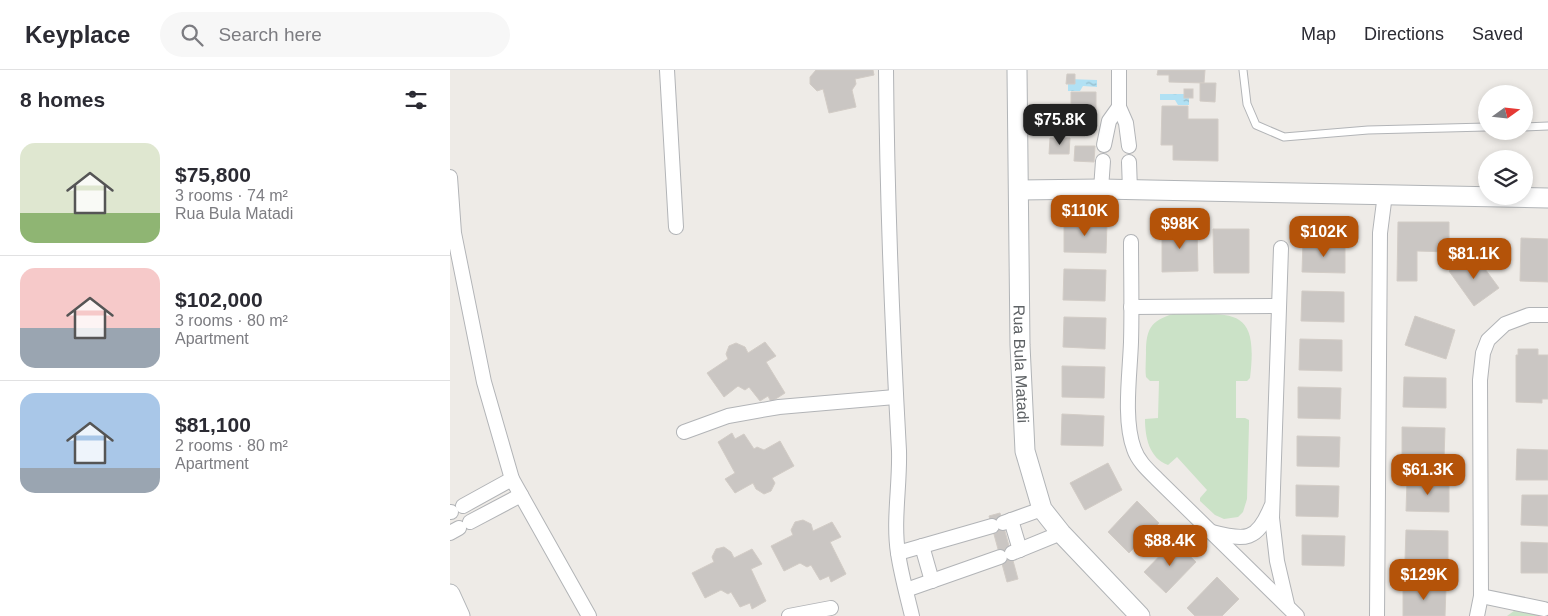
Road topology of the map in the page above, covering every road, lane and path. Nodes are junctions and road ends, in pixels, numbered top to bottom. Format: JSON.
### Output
{"nodes":[{"id":1,"x":667,"y":70,"type":"edge"},
{"id":2,"x":886,"y":70,"type":"edge"},
{"id":3,"x":1017,"y":70,"type":"edge"},
{"id":4,"x":1119,"y":70,"type":"edge"},
{"id":5,"x":1244,"y":70,"type":"edge"},
{"id":6,"x":1119,"y":107,"type":"junction"},
{"id":7,"x":1548,"y":126,"type":"edge"},
{"id":8,"x":1478,"y":127,"type":"edge"},
{"id":9,"x":1533,"y":127,"type":"edge"},
{"id":10,"x":1104,"y":145,"type":"dead end"},
{"id":11,"x":1129,"y":146,"type":"dead end"},
{"id":12,"x":1103,"y":161,"type":"dead end"},
{"id":13,"x":1129,"y":162,"type":"dead end"},
{"id":14,"x":450,"y":177,"type":"edge"},
{"id":15,"x":1101,"y":189,"type":"junction"},
{"id":16,"x":1019,"y":190,"type":"junction"},
{"id":17,"x":1130,"y":190,"type":"junction"},
{"id":18,"x":1385,"y":194,"type":"junction"},
{"id":19,"x":1548,"y":198,"type":"edge"},
{"id":20,"x":676,"y":227,"type":"dead end"},
{"id":21,"x":1131,"y":242,"type":"dead end"},
{"id":22,"x":1281,"y":248,"type":"dead end"},
{"id":23,"x":1278,"y":306,"type":"junction"},
{"id":24,"x":1131,"y":307,"type":"junction"},
{"id":25,"x":1548,"y":315,"type":"edge"},
{"id":26,"x":895,"y":397,"type":"junction"},
{"id":27,"x":684,"y":432,"type":"dead end"},
{"id":28,"x":512,"y":479,"type":"junction"},
{"id":29,"x":521,"y":495,"type":"junction"},
{"id":30,"x":1273,"y":504,"type":"junction"},
{"id":31,"x":1042,"y":508,"type":"junction"},
{"id":32,"x":455,"y":510,"type":"edge"},
{"id":33,"x":1002,"y":523,"type":"junction"},
{"id":34,"x":460,"y":528,"type":"edge"},
{"id":35,"x":1211,"y":532,"type":"junction"},
{"id":36,"x":1061,"y":534,"type":"junction"},
{"id":37,"x":922,"y":546,"type":"junction"},
{"id":38,"x":898,"y":553,"type":"junction"},
{"id":39,"x":1011,"y":553,"type":"junction"},
{"id":40,"x":932,"y":581,"type":"junction"},
{"id":41,"x":906,"y":590,"type":"junction"},
{"id":42,"x":450,"y":594,"type":"edge"},
{"id":43,"x":1482,"y":596,"type":"junction"},
{"id":44,"x":1287,"y":605,"type":"junction"},
{"id":45,"x":831,"y":608,"type":"dead end"},
{"id":46,"x":1546,"y":611,"type":"edge"},
{"id":47,"x":460,"y":616,"type":"edge"},
{"id":48,"x":589,"y":616,"type":"edge"},
{"id":49,"x":788,"y":616,"type":"edge"},
{"id":50,"x":912,"y":616,"type":"edge"},
{"id":51,"x":1140,"y":616,"type":"edge"},
{"id":52,"x":1297,"y":616,"type":"edge"},
{"id":53,"x":1377,"y":616,"type":"edge"},
{"id":54,"x":1477,"y":616,"type":"edge"},
{"id":55,"x":1521,"y":616,"type":"edge"}],
"edges":[{"from":1,"to":20,"type":"street"},
{"from":2,"to":26,"type":"street"},
{"from":3,"to":16,"type":"street","name":"Rua Bula Matadi"},
{"from":4,"to":6,"type":"street"},
{"from":5,"to":8,"type":"lane"},
{"from":6,"to":10,"type":"street"},
{"from":6,"to":11,"type":"street"},
{"from":7,"to":9,"type":"lane"},
{"from":12,"to":15,"type":"street"},
{"from":13,"to":17,"type":"street"},
{"from":14,"to":28,"type":"street"},
{"from":15,"to":16,"type":"street"},
{"from":15,"to":17,"type":"street"},
{"from":16,"to":31,"type":"street","name":"Rua Bula Matadi"},
{"from":17,"to":18,"type":"street"},
{"from":18,"to":19,"type":"street"},
{"from":18,"to":53,"type":"street"},
{"from":21,"to":24,"type":"street"},
{"from":22,"to":23,"type":"street"},
{"from":23,"to":24,"type":"street"},
{"from":23,"to":30,"type":"street"},
{"from":24,"to":35,"type":"street"},
{"from":25,"to":43,"type":"street"},
{"from":26,"to":27,"type":"street"},
{"from":26,"to":38,"type":"street"},
{"from":28,"to":29,"type":"street"},
{"from":28,"to":32,"type":"street"},
{"from":29,"to":34,"type":"street"},
{"from":29,"to":48,"type":"street"},
{"from":30,"to":35,"type":"street"},
{"from":30,"to":44,"type":"street"},
{"from":31,"to":33,"type":"street"},
{"from":31,"to":36,"type":"street","name":"Rua Bula Matadi"},
{"from":33,"to":37,"type":"street"},
{"from":33,"to":39,"type":"street"},
{"from":35,"to":44,"type":"street"},
{"from":36,"to":39,"type":"street"},
{"from":36,"to":51,"type":"street","name":"Rua Bula Matadi"},
{"from":37,"to":38,"type":"street"},
{"from":37,"to":40,"type":"street"},
{"from":38,"to":41,"type":"street"},
{"from":39,"to":40,"type":"street"},
{"from":40,"to":41,"type":"street"},
{"from":41,"to":50,"type":"street"},
{"from":42,"to":47,"type":"street"},
{"from":43,"to":46,"type":"street"},
{"from":43,"to":54,"type":"street"},
{"from":44,"to":52,"type":"street"},
{"from":45,"to":49,"type":"street"},
{"from":46,"to":55,"type":"street"}]}
